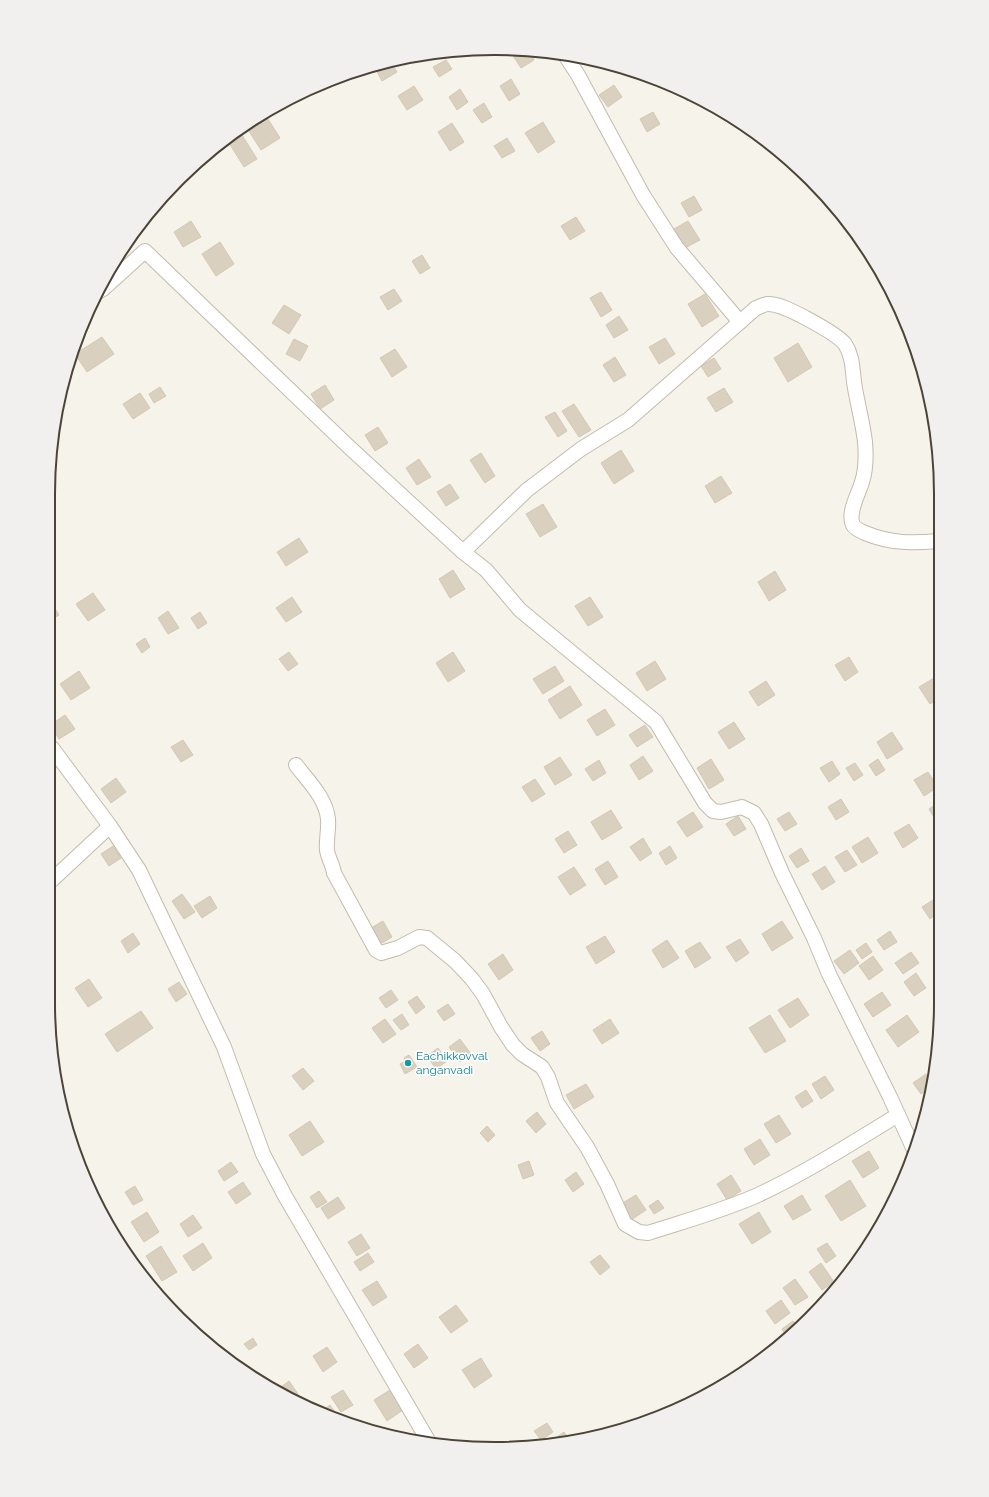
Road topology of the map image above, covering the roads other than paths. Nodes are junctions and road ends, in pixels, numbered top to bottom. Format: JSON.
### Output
{"nodes":[{"id":1,"x":569,"y":61,"type":"edge"},
{"id":2,"x":110,"y":283,"type":"edge"},
{"id":3,"x":740,"y":322,"type":"junction"},
{"id":4,"x":934,"y":542,"type":"edge"},
{"id":5,"x":464,"y":552,"type":"junction"},
{"id":6,"x":55,"y":752,"type":"edge"},
{"id":7,"x":296,"y":765,"type":"dead end"},
{"id":8,"x":110,"y":826,"type":"junction"},
{"id":9,"x":55,"y":877,"type":"edge"},
{"id":10,"x":898,"y":1115,"type":"junction"},
{"id":11,"x":912,"y":1142,"type":"edge"},
{"id":12,"x":426,"y":1436,"type":"edge"}],
"edges":[{"from":1,"to":3,"type":"street"},
{"from":2,"to":5,"type":"street"},
{"from":3,"to":4,"type":"street"},
{"from":3,"to":5,"type":"street"},
{"from":5,"to":10,"type":"street"},
{"from":6,"to":8,"type":"street"},
{"from":7,"to":10,"type":"street"},
{"from":8,"to":9,"type":"street"},
{"from":8,"to":12,"type":"street"},
{"from":10,"to":11,"type":"street"}]}
